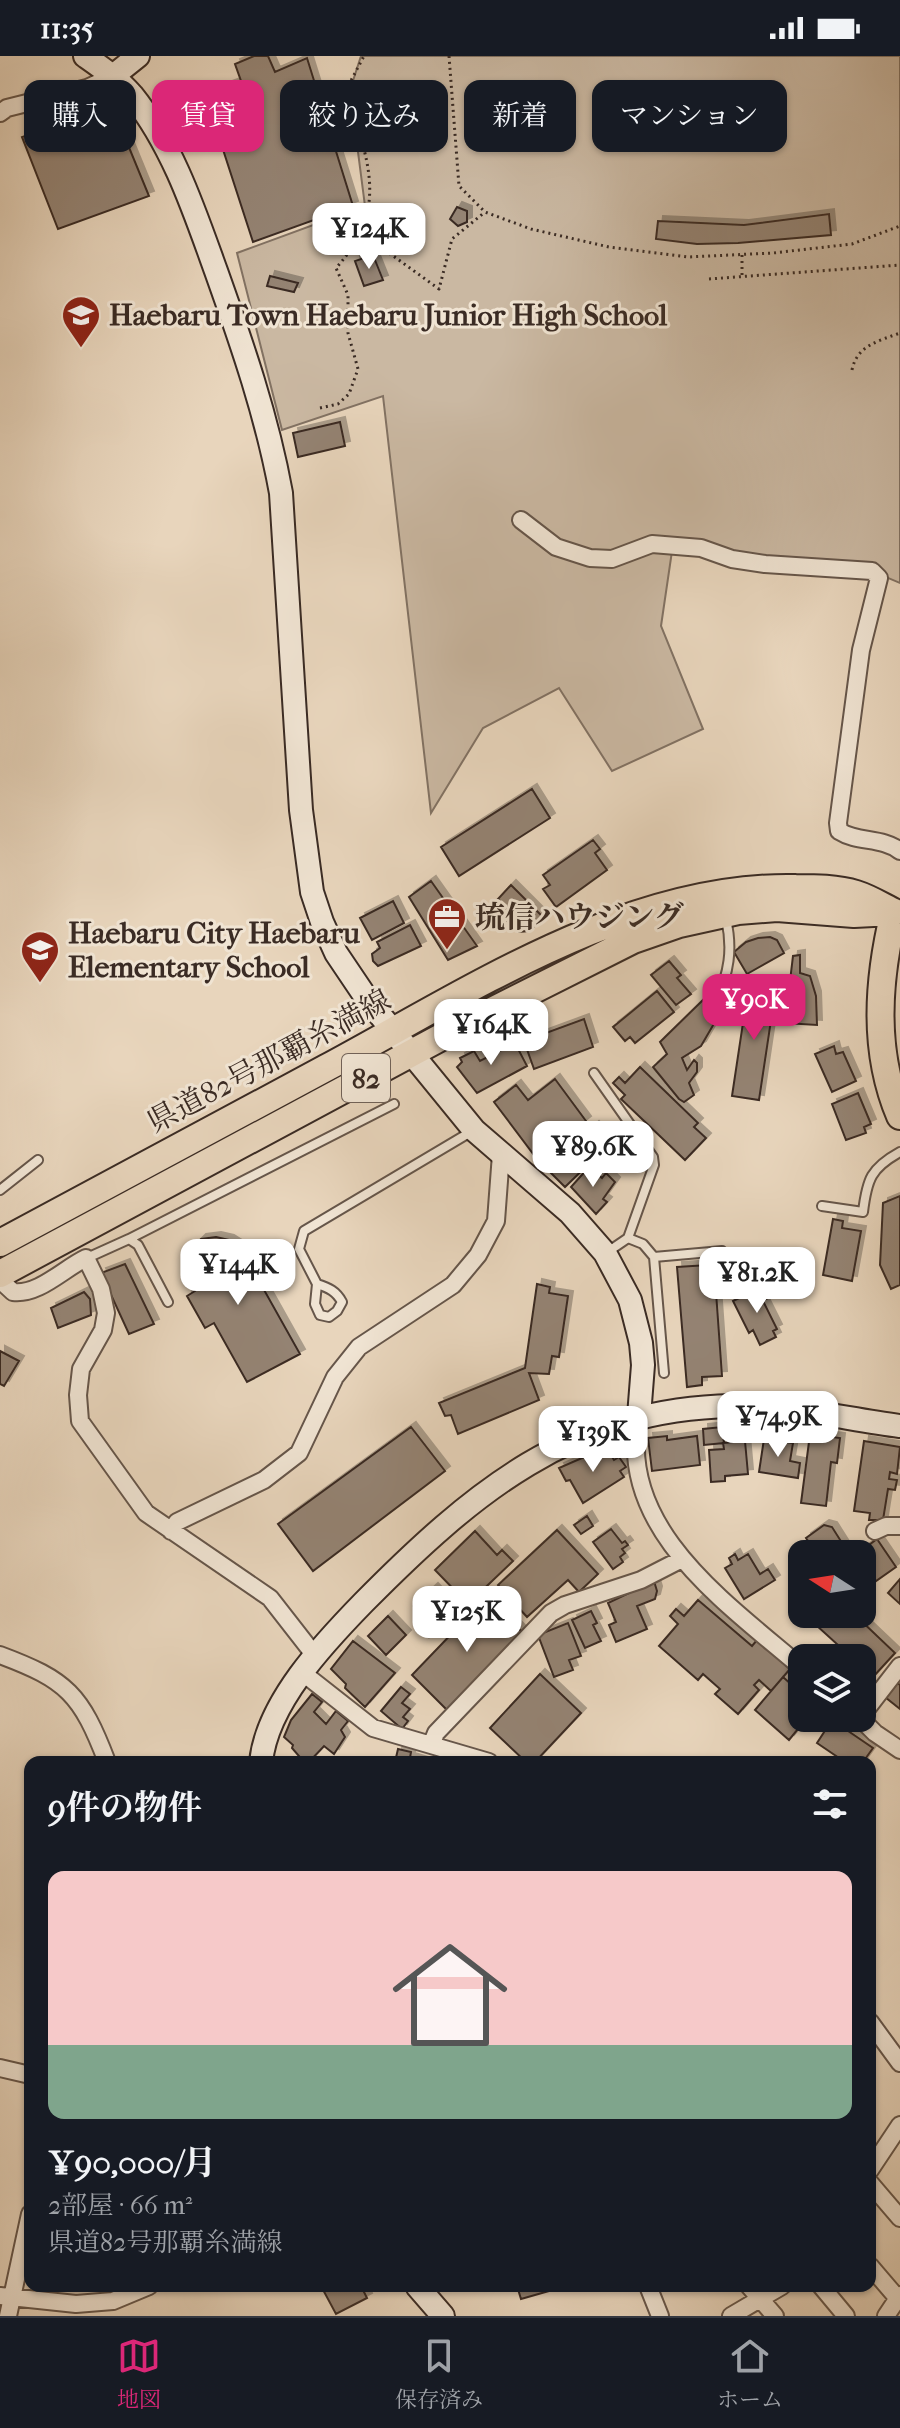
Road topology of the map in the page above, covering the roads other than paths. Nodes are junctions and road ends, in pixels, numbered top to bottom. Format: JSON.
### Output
{"nodes":[{"id":1,"x":85,"y":56,"type":"edge"},
{"id":2,"x":138,"y":56,"type":"edge"},
{"id":3,"x":113,"y":76,"type":"junction"},
{"id":4,"x":0,"y":113,"type":"edge"},
{"id":5,"x":521,"y":520,"type":"dead end"},
{"id":6,"x":900,"y":851,"type":"edge"},
{"id":7,"x":898,"y":908,"type":"edge"},
{"id":8,"x":725,"y":914,"type":"junction"},
{"id":9,"x":716,"y":1002,"type":"dead end"},
{"id":10,"x":395,"y":1030,"type":"junction"},
{"id":11,"x":412,"y":1053,"type":"junction"},
{"id":12,"x":594,"y":1073,"type":"dead end"},
{"id":13,"x":394,"y":1104,"type":"dead end"},
{"id":14,"x":900,"y":1116,"type":"edge"},
{"id":15,"x":474,"y":1130,"type":"junction"},
{"id":16,"x":900,"y":1152,"type":"edge"},
{"id":17,"x":501,"y":1154,"type":"junction"},
{"id":18,"x":38,"y":1160,"type":"dead end"},
{"id":19,"x":0,"y":1190,"type":"edge"},
{"id":20,"x":822,"y":1206,"type":"dead end"},
{"id":21,"x":628,"y":1238,"type":"junction"},
{"id":22,"x":129,"y":1239,"type":"junction"},
{"id":23,"x":0,"y":1243,"type":"edge"},
{"id":24,"x":722,"y":1251,"type":"dead end"},
{"id":25,"x":605,"y":1253,"type":"junction"},
{"id":26,"x":654,"y":1257,"type":"junction"},
{"id":27,"x":86,"y":1258,"type":"junction"},
{"id":28,"x":0,"y":1277,"type":"edge"},
{"id":29,"x":317,"y":1284,"type":"dead end"},
{"id":30,"x":168,"y":1302,"type":"dead end"},
{"id":31,"x":664,"y":1373,"type":"dead end"},
{"id":32,"x":639,"y":1416,"type":"junction"},
{"id":33,"x":900,"y":1426,"type":"edge"},
{"id":34,"x":900,"y":1526,"type":"edge"},
{"id":35,"x":171,"y":1531,"type":"junction"},
{"id":36,"x":875,"y":1531,"type":"dead end"},
{"id":37,"x":682,"y":1559,"type":"junction"},
{"id":38,"x":0,"y":1655,"type":"edge"},
{"id":39,"x":788,"y":1656,"type":"edge"},
{"id":40,"x":310,"y":1665,"type":"junction"},
{"id":41,"x":900,"y":1666,"type":"edge"},
{"id":42,"x":876,"y":1697,"type":"edge"},
{"id":43,"x":874,"y":1732,"type":"edge"},
{"id":44,"x":900,"y":1750,"type":"edge"},
{"id":45,"x":438,"y":1751,"type":"edge"},
{"id":46,"x":105,"y":1756,"type":"edge"},
{"id":47,"x":262,"y":1756,"type":"edge"},
{"id":48,"x":461,"y":1756,"type":"edge"},
{"id":49,"x":876,"y":2030,"type":"edge"},
{"id":50,"x":900,"y":2063,"type":"edge"},
{"id":51,"x":0,"y":2068,"type":"edge"},
{"id":52,"x":24,"y":2074,"type":"edge"},
{"id":53,"x":900,"y":2125,"type":"edge"},
{"id":54,"x":876,"y":2161,"type":"edge"},
{"id":55,"x":876,"y":2190,"type":"edge"},
{"id":56,"x":900,"y":2218,"type":"edge"},
{"id":57,"x":24,"y":2234,"type":"edge"},
{"id":58,"x":876,"y":2273,"type":"edge"},
{"id":59,"x":135,"y":2292,"type":"edge"},
{"id":60,"x":422,"y":2292,"type":"edge"},
{"id":61,"x":650,"y":2292,"type":"edge"},
{"id":62,"x":754,"y":2292,"type":"edge"},
{"id":63,"x":773,"y":2292,"type":"edge"},
{"id":64,"x":826,"y":2292,"type":"edge"},
{"id":65,"x":6,"y":2296,"type":"edge"},
{"id":66,"x":899,"y":2298,"type":"edge"},
{"id":67,"x":761,"y":2300,"type":"junction"},
{"id":68,"x":100,"y":2309,"type":"edge"},
{"id":69,"x":8,"y":2316,"type":"edge"},
{"id":70,"x":443,"y":2316,"type":"edge"},
{"id":71,"x":660,"y":2316,"type":"edge"},
{"id":72,"x":731,"y":2316,"type":"edge"},
{"id":73,"x":775,"y":2316,"type":"edge"},
{"id":74,"x":846,"y":2316,"type":"edge"},
{"id":75,"x":886,"y":2316,"type":"edge"}],
"edges":[{"from":1,"to":3,"type":"street"},
{"from":2,"to":3,"type":"street"},
{"from":3,"to":4,"type":"street"},
{"from":3,"to":10,"type":"street"},
{"from":5,"to":6,"type":"street"},
{"from":7,"to":8,"type":"main road","name":"県道82号那覇糸満線","number":"82"},
{"from":7,"to":10,"type":"main road","name":"県道82号那覇糸満線","number":"82"},
{"from":7,"to":14,"type":"main road"},
{"from":8,"to":9,"type":"lane"},
{"from":8,"to":11,"type":"main road","name":"県道82号那覇糸満線","number":"82"},
{"from":10,"to":11,"type":"street"},
{"from":10,"to":23,"type":"main road","name":"県道82号那覇糸満線","number":"82"},
{"from":11,"to":15,"type":"street"},
{"from":11,"to":28,"type":"main road","name":"県道82号那覇糸満線","number":"82"},
{"from":12,"to":21,"type":"lane"},
{"from":13,"to":22,"type":"lane"},
{"from":15,"to":17,"type":"street"},
{"from":15,"to":29,"type":"lane"},
{"from":16,"to":20,"type":"lane"},
{"from":17,"to":25,"type":"street"},
{"from":17,"to":35,"type":"street"},
{"from":18,"to":19,"type":"lane"},
{"from":21,"to":25,"type":"lane"},
{"from":21,"to":26,"type":"lane"},
{"from":22,"to":27,"type":"lane"},
{"from":22,"to":30,"type":"lane"},
{"from":24,"to":26,"type":"lane"},
{"from":25,"to":32,"type":"street"},
{"from":26,"to":31,"type":"lane"},
{"from":27,"to":28,"type":"street"},
{"from":27,"to":35,"type":"street"},
{"from":32,"to":33,"type":"street"},
{"from":32,"to":37,"type":"street"},
{"from":32,"to":40,"type":"street"},
{"from":34,"to":36,"type":"street"},
{"from":35,"to":40,"type":"street"},
{"from":37,"to":39,"type":"street"},
{"from":37,"to":45,"type":"street"},
{"from":38,"to":46,"type":"street"},
{"from":40,"to":45,"type":"street"},
{"from":40,"to":47,"type":"street"},
{"from":41,"to":42,"type":"street"},
{"from":43,"to":44,"type":"street"},
{"from":45,"to":48,"type":"street"},
{"from":49,"to":50,"type":"street"},
{"from":51,"to":52,"type":"street"},
{"from":53,"to":54,"type":"street"},
{"from":55,"to":56,"type":"street"},
{"from":57,"to":65,"type":"street"},
{"from":58,"to":66,"type":"street"},
{"from":59,"to":68,"type":"street"},
{"from":60,"to":70,"type":"street"},
{"from":61,"to":71,"type":"street"},
{"from":62,"to":67,"type":"street"},
{"from":63,"to":67,"type":"street"},
{"from":64,"to":74,"type":"street"},
{"from":65,"to":68,"type":"street"},
{"from":65,"to":69,"type":"street"},
{"from":66,"to":75,"type":"street"},
{"from":67,"to":72,"type":"street"},
{"from":67,"to":73,"type":"street"}]}
